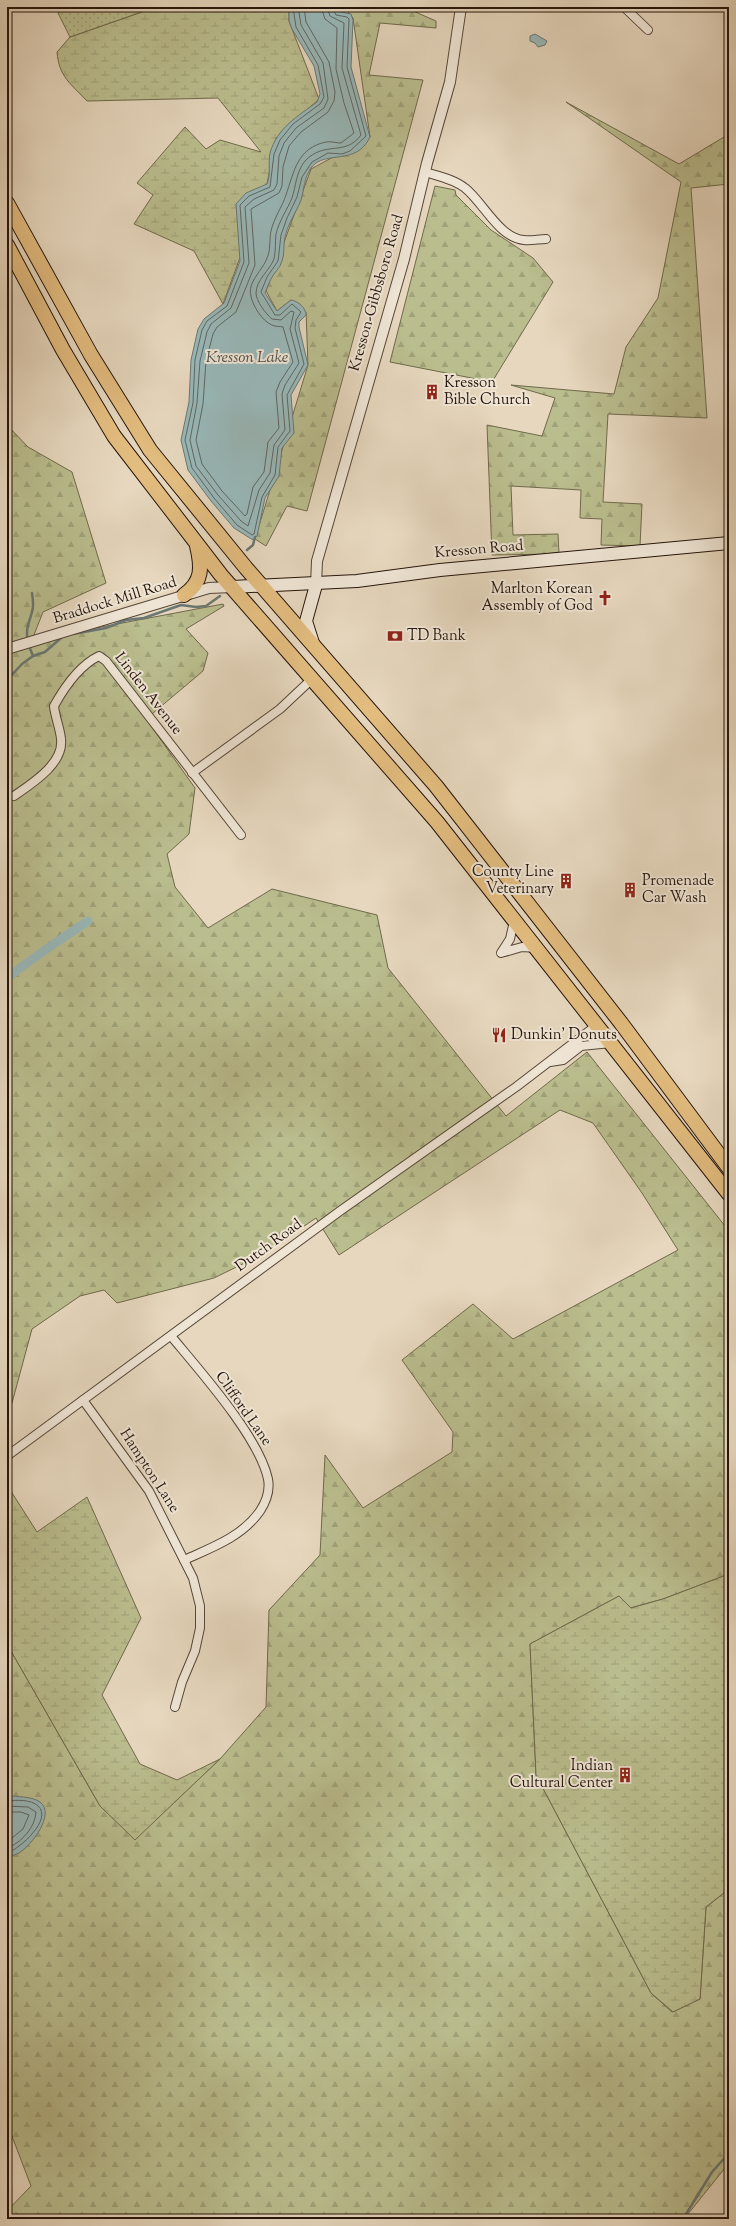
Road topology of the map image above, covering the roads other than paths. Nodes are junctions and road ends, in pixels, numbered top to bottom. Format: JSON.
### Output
{"nodes":[{"id":1,"x":461,"y":7,"type":"edge"},
{"id":2,"x":624,"y":7,"type":"edge"},
{"id":3,"x":648,"y":30,"type":"dead end"},
{"id":4,"x":425,"y":172,"type":"junction"},
{"id":5,"x":7,"y":203,"type":"edge"},
{"id":6,"x":546,"y":239,"type":"dead end"},
{"id":7,"x":7,"y":246,"type":"edge"},
{"id":8,"x":196,"y":540,"type":"junction"},
{"id":9,"x":729,"y":546,"type":"edge"},
{"id":10,"x":316,"y":585,"type":"junction"},
{"id":11,"x":264,"y":586,"type":"junction"},
{"id":12,"x":232,"y":587,"type":"junction"},
{"id":13,"x":184,"y":595,"type":"junction"},
{"id":14,"x":314,"y":645,"type":"junction"},
{"id":15,"x":7,"y":649,"type":"edge"},
{"id":16,"x":313,"y":678,"type":"junction"},
{"id":17,"x":192,"y":773,"type":"junction"},
{"id":18,"x":14,"y":796,"type":"dead end"},
{"id":19,"x":241,"y":835,"type":"dead end"},
{"id":20,"x":515,"y":920,"type":"junction"},
{"id":21,"x":537,"y":948,"type":"junction"},
{"id":22,"x":597,"y":1024,"type":"junction"},
{"id":23,"x":611,"y":1043,"type":"junction"},
{"id":24,"x":640,"y":1052,"type":"junction"},
{"id":25,"x":549,"y":1062,"type":"junction"},
{"id":26,"x":729,"y":1168,"type":"edge"},
{"id":27,"x":729,"y":1194,"type":"edge"},
{"id":28,"x":170,"y":1336,"type":"junction"},
{"id":29,"x":83,"y":1400,"type":"junction"},
{"id":30,"x":7,"y":1456,"type":"edge"},
{"id":31,"x":184,"y":1560,"type":"junction"},
{"id":32,"x":175,"y":1707,"type":"dead end"}],
"edges":[{"from":1,"to":4,"type":"street","name":"Kresson-Gibbsboro Road"},
{"from":2,"to":3,"type":"street"},
{"from":4,"to":6,"type":"street"},
{"from":4,"to":10,"type":"street","name":"Kresson-Gibbsboro Road"},
{"from":5,"to":11,"type":"highway"},
{"from":7,"to":8,"type":"highway"},
{"from":8,"to":12,"type":"highway"},
{"from":8,"to":13,"type":"highway"},
{"from":9,"to":10,"type":"main road","name":"Kresson Road"},
{"from":10,"to":11,"type":"main road","name":"Kresson Road"},
{"from":10,"to":14,"type":"main road"},
{"from":11,"to":12,"type":"main road","name":"Kresson Road"},
{"from":11,"to":14,"type":"highway"},
{"from":12,"to":13,"type":"street","name":"Braddock Mill Road"},
{"from":12,"to":16,"type":"highway"},
{"from":13,"to":15,"type":"street","name":"Braddock Mill Road"},
{"from":14,"to":24,"type":"highway"},
{"from":16,"to":17,"type":"street"},
{"from":16,"to":20,"type":"highway"},
{"from":17,"to":18,"type":"street","name":"Linden Avenue"},
{"from":17,"to":19,"type":"street","name":"Linden Avenue"},
{"from":20,"to":21,"type":"highway"},
{"from":20,"to":21,"type":"street"},
{"from":21,"to":22,"type":"highway"},
{"from":22,"to":23,"type":"highway"},
{"from":22,"to":24,"type":"highway"},
{"from":22,"to":25,"type":"street","name":"Dutch Road"},
{"from":23,"to":25,"type":"street","name":"Dutch Road"},
{"from":23,"to":27,"type":"highway"},
{"from":24,"to":26,"type":"highway"},
{"from":25,"to":28,"type":"street","name":"Dutch Road"},
{"from":28,"to":29,"type":"street","name":"Dutch Road"},
{"from":28,"to":31,"type":"street","name":"Clifford Lane"},
{"from":29,"to":30,"type":"street","name":"Dutch Road"},
{"from":29,"to":31,"type":"street","name":"Hampton Lane"},
{"from":31,"to":32,"type":"street","name":"Hampton Lane"}]}
